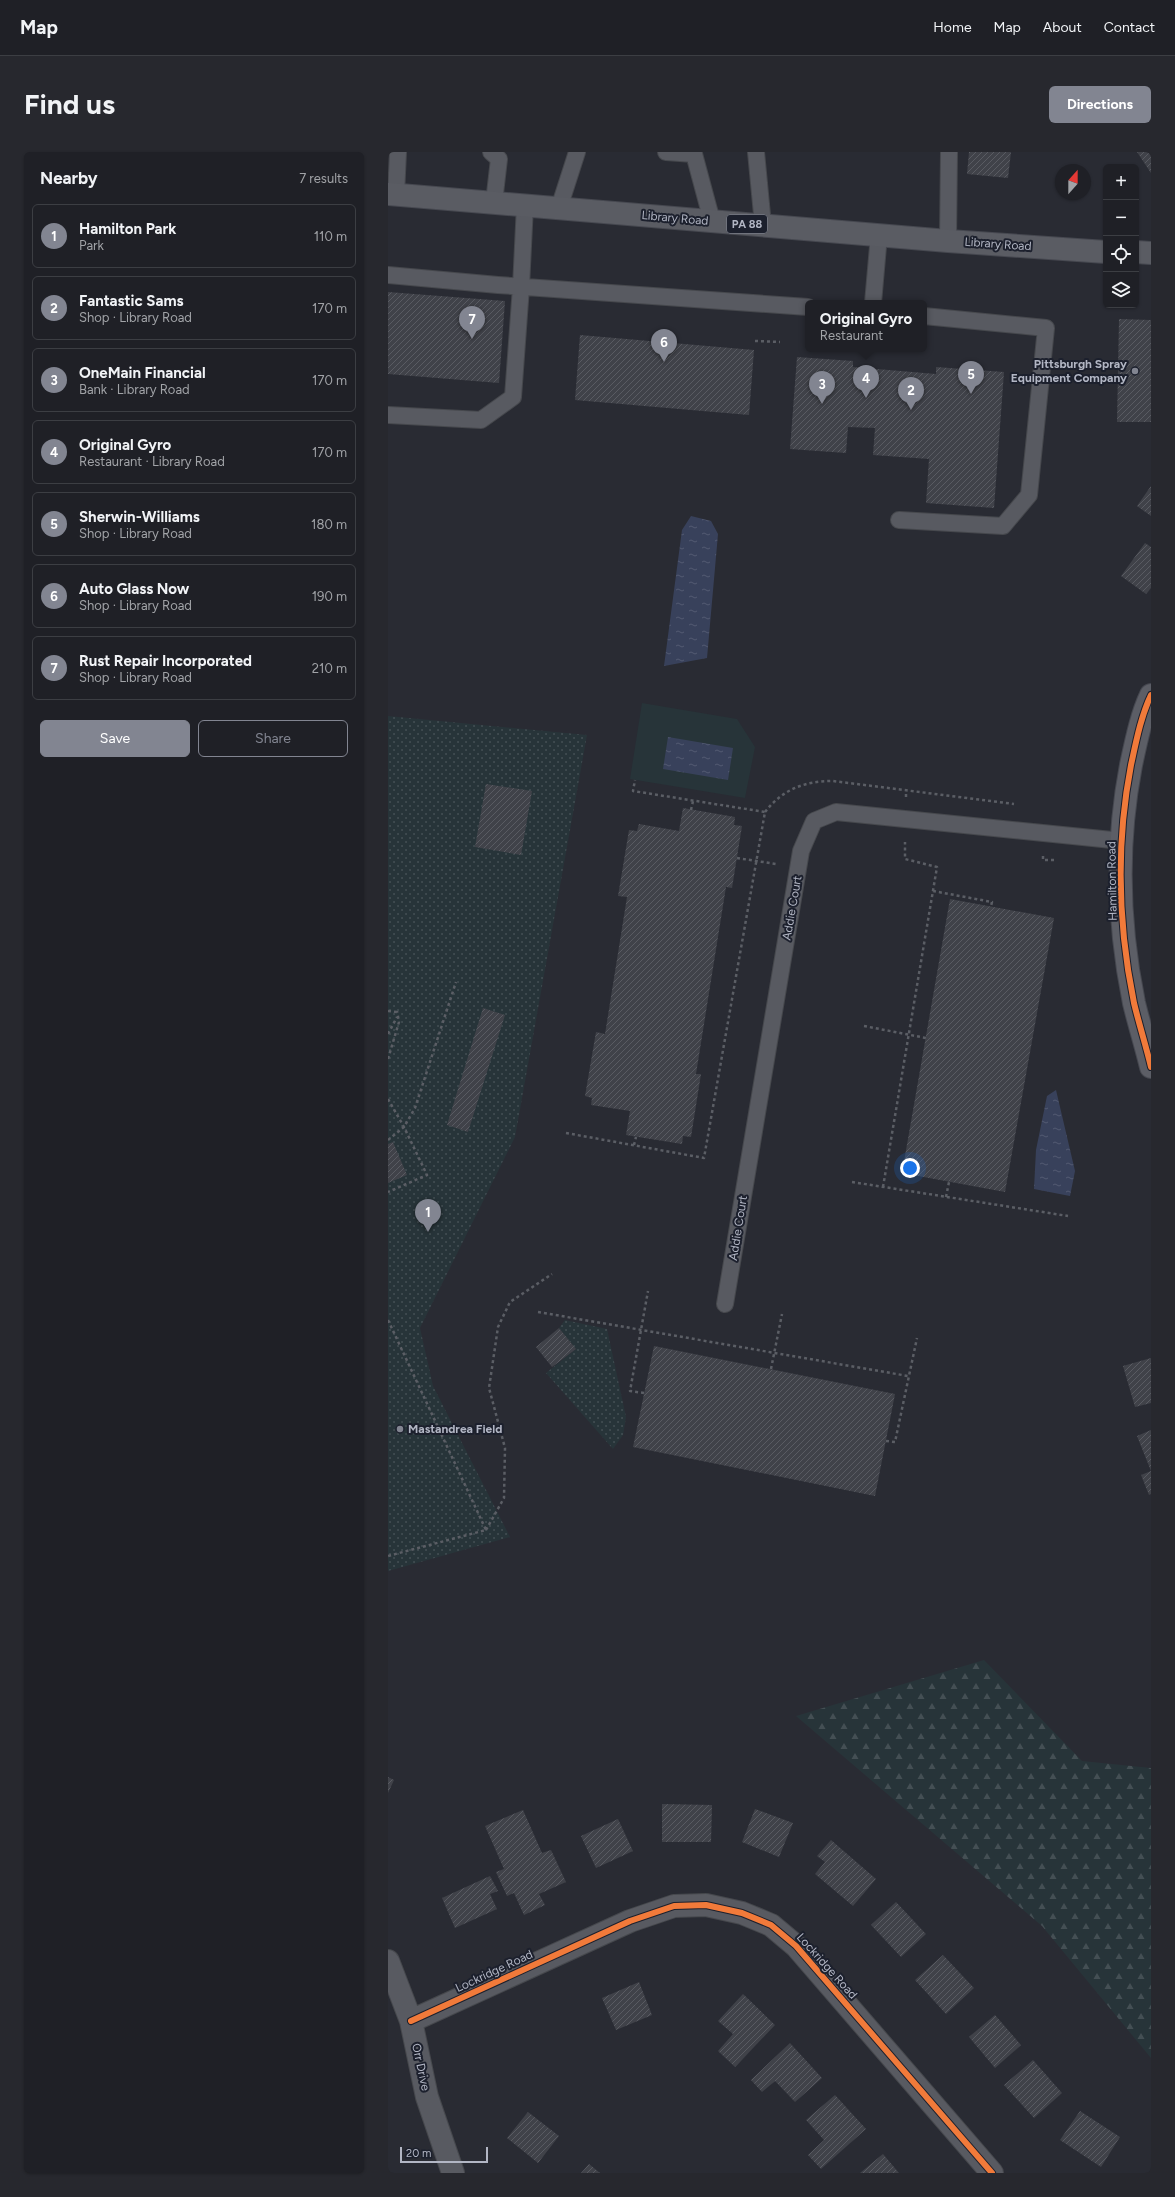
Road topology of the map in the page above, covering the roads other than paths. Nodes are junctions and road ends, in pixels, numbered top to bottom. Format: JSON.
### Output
{"nodes":[{"id":1,"x":398,"y":152,"type":"edge"},
{"id":2,"x":491,"y":152,"type":"edge"},
{"id":3,"x":577,"y":152,"type":"edge"},
{"id":4,"x":666,"y":152,"type":"edge"},
{"id":5,"x":756,"y":152,"type":"edge"},
{"id":6,"x":949,"y":152,"type":"edge"},
{"id":7,"x":392,"y":194,"type":"edge"},
{"id":8,"x":494,"y":202,"type":"junction"},
{"id":9,"x":525,"y":205,"type":"junction"},
{"id":10,"x":559,"y":208,"type":"junction"},
{"id":11,"x":712,"y":221,"type":"junction"},
{"id":12,"x":763,"y":225,"type":"junction"},
{"id":13,"x":879,"y":235,"type":"junction"},
{"id":14,"x":948,"y":241,"type":"junction"},
{"id":15,"x":1103,"y":252,"type":"edge"},
{"id":16,"x":1139,"y":252,"type":"edge"},
{"id":17,"x":1151,"y":253,"type":"edge"},
{"id":18,"x":388,"y":275,"type":"edge"},
{"id":19,"x":521,"y":287,"type":"junction"},
{"id":20,"x":873,"y":300,"type":"edge"},
{"id":21,"x":805,"y":307,"type":"edge"},
{"id":22,"x":927,"y":316,"type":"edge"},
{"id":23,"x":388,"y":415,"type":"edge"},
{"id":24,"x":899,"y":520,"type":"dead end"},
{"id":25,"x":1151,"y":695,"type":"edge"},
{"id":26,"x":1122,"y":841,"type":"junction"},
{"id":27,"x":1151,"y":1067,"type":"edge"},
{"id":28,"x":725,"y":1304,"type":"dead end"},
{"id":29,"x":388,"y":1961,"type":"edge"},
{"id":30,"x":411,"y":2021,"type":"junction"},
{"id":31,"x":453,"y":2173,"type":"edge"},
{"id":32,"x":992,"y":2173,"type":"edge"}],
"edges":[{"from":1,"to":7,"type":"lane"},
{"from":2,"to":8,"type":"lane"},
{"from":3,"to":10,"type":"lane"},
{"from":4,"to":11,"type":"lane"},
{"from":5,"to":12,"type":"lane"},
{"from":6,"to":14,"type":"lane"},
{"from":7,"to":8,"type":"main road","name":"Library Road","number":"PA 88"},
{"from":8,"to":9,"type":"main road","name":"Library Road","number":"PA 88"},
{"from":9,"to":10,"type":"main road","name":"Library Road","number":"PA 88"},
{"from":9,"to":19,"type":"lane"},
{"from":10,"to":11,"type":"main road","name":"Library Road","number":"PA 88"},
{"from":11,"to":12,"type":"main road","name":"Library Road","number":"PA 88"},
{"from":12,"to":13,"type":"main road","name":"Library Road","number":"PA 88"},
{"from":13,"to":14,"type":"main road","name":"Library Road","number":"PA 88"},
{"from":13,"to":20,"type":"lane"},
{"from":14,"to":15,"type":"main road","name":"Library Road","number":"PA 88"},
{"from":16,"to":17,"type":"main road"},
{"from":18,"to":19,"type":"lane"},
{"from":19,"to":21,"type":"lane"},
{"from":19,"to":23,"type":"lane"},
{"from":22,"to":24,"type":"lane"},
{"from":25,"to":26,"type":"street","name":"Hamilton Road"},
{"from":26,"to":27,"type":"street","name":"Hamilton Road"},
{"from":26,"to":28,"type":"lane","name":"Addie Court"},
{"from":29,"to":30,"type":"street","name":"Orr Drive"},
{"from":30,"to":31,"type":"street","name":"Orr Drive"},
{"from":30,"to":32,"type":"street","name":"Lockridge Road"}]}
